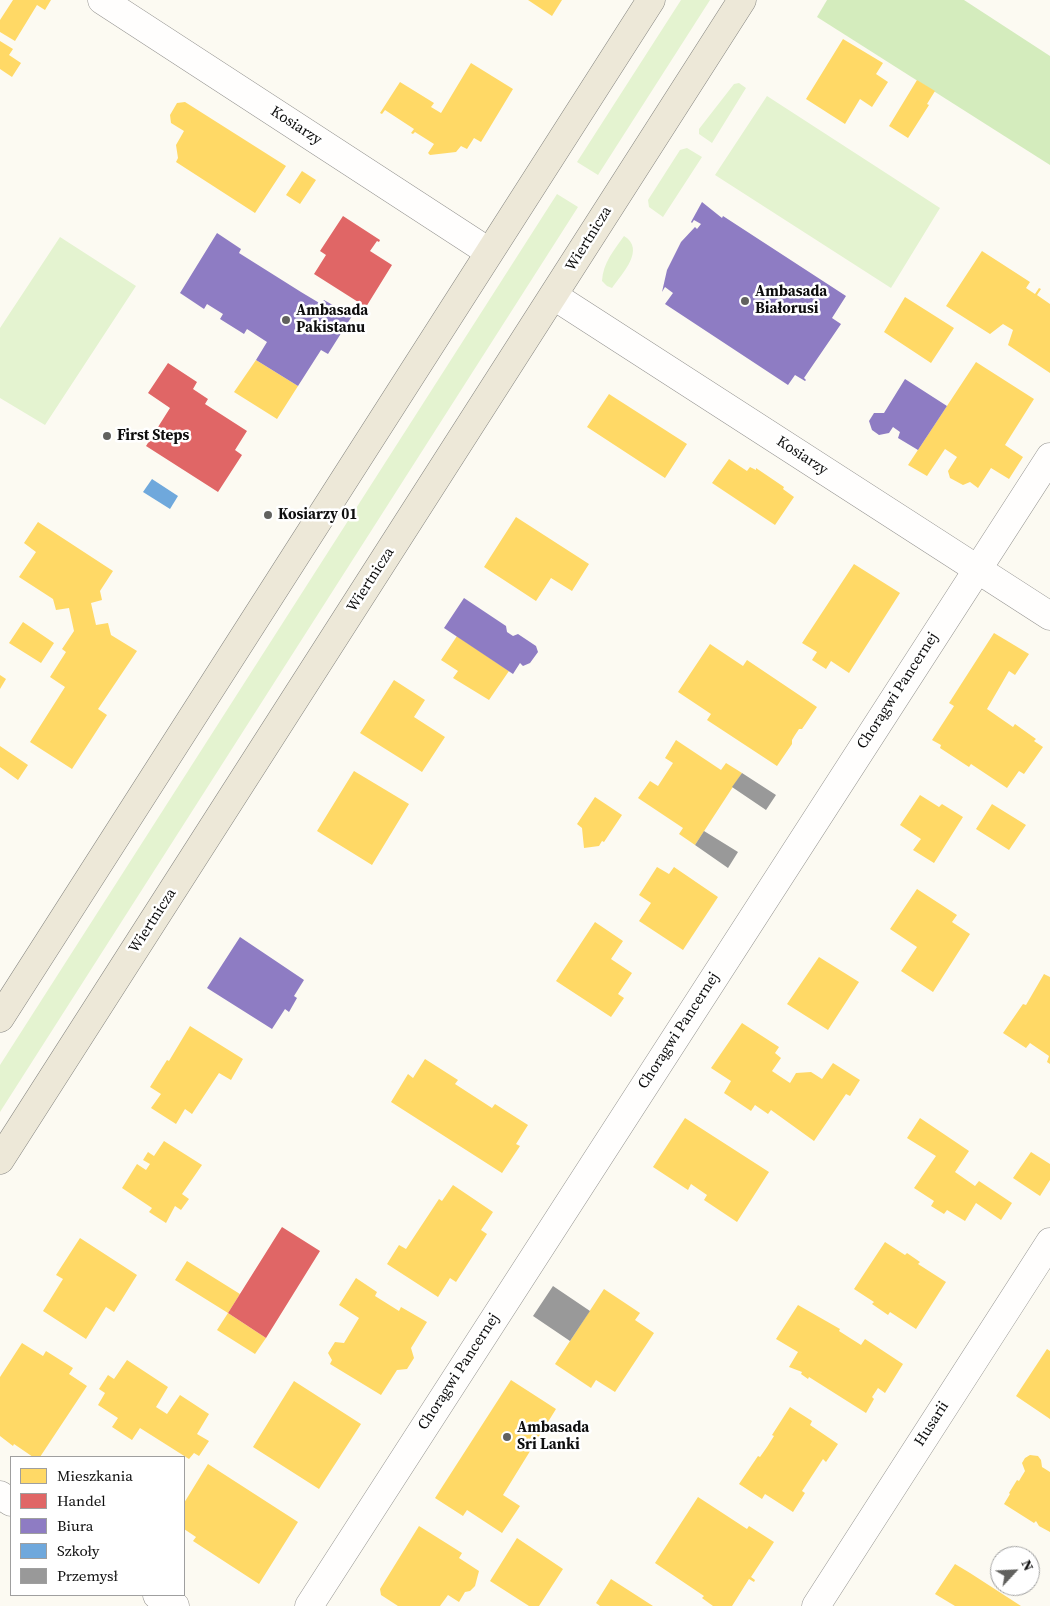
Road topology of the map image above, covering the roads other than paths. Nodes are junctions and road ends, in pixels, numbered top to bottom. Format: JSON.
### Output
{"nodes":[{"id":1,"x":102,"y":0,"type":"edge"},
{"id":2,"x":651,"y":0,"type":"edge"},
{"id":3,"x":742,"y":0,"type":"edge"},
{"id":4,"x":489,"y":252,"type":"junction"},
{"id":5,"x":554,"y":296,"type":"junction"},
{"id":6,"x":1050,"y":458,"type":"edge"},
{"id":7,"x":977,"y":569,"type":"junction"},
{"id":8,"x":1050,"y":616,"type":"edge"},
{"id":9,"x":0,"y":1018,"type":"edge"},
{"id":10,"x":0,"y":1160,"type":"edge"},
{"id":11,"x":1050,"y":1242,"type":"edge"},
{"id":12,"x":159,"y":1596,"type":"edge"},
{"id":13,"x":175,"y":1606,"type":"edge"},
{"id":14,"x":309,"y":1606,"type":"edge"},
{"id":15,"x":816,"y":1606,"type":"edge"}],
"edges":[{"from":1,"to":4,"type":"street","name":"Kosiarzy"},
{"from":2,"to":4,"type":"main road"},
{"from":3,"to":5,"type":"main road","name":"Wiertnicza"},
{"from":4,"to":9,"type":"main road"},
{"from":5,"to":7,"type":"street","name":"Kosiarzy"},
{"from":5,"to":10,"type":"main road","name":"Wiertnicza"},
{"from":6,"to":7,"type":"street","name":"Chorągwi Pancernej"},
{"from":7,"to":8,"type":"street","name":"Kosiarzy"},
{"from":7,"to":14,"type":"street","name":"Chorągwi Pancernej"},
{"from":11,"to":15,"type":"street","name":"Husarii"},
{"from":12,"to":13,"type":"street"}]}
